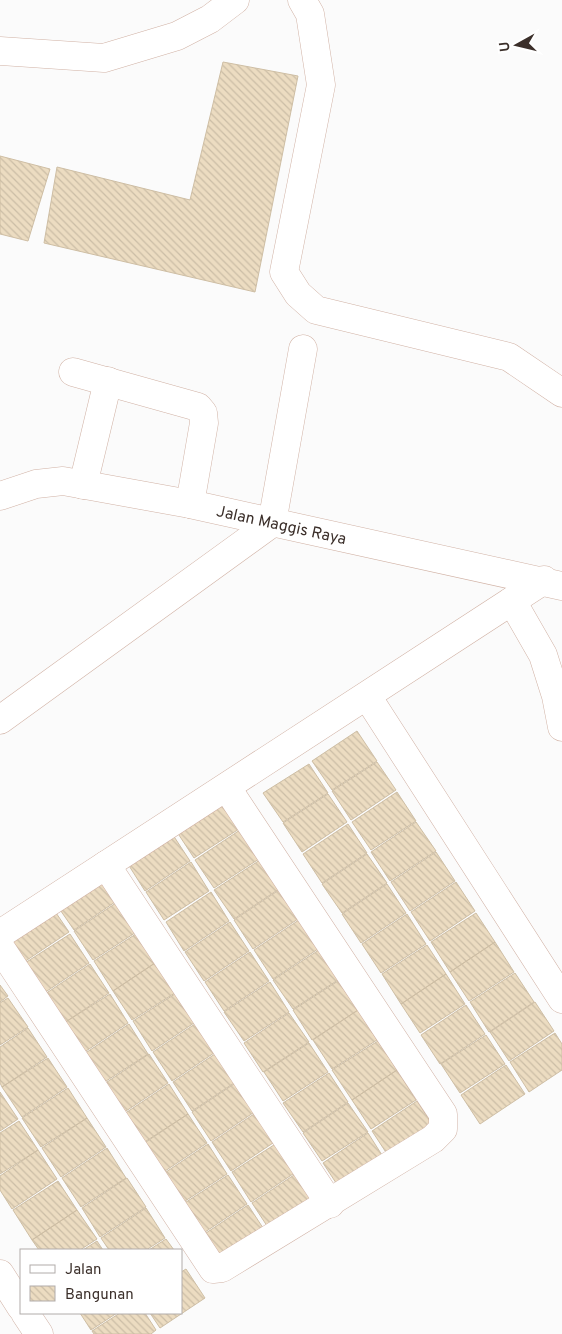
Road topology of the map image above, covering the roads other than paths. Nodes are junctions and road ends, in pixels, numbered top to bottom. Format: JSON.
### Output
{"nodes":[{"id":1,"x":235,"y":0,"type":"edge"},
{"id":2,"x":302,"y":0,"type":"edge"},
{"id":3,"x":0,"y":51,"type":"edge"},
{"id":4,"x":303,"y":350,"type":"dead end"},
{"id":5,"x":73,"y":372,"type":"dead end"},
{"id":6,"x":108,"y":381,"type":"junction"},
{"id":7,"x":562,"y":393,"type":"edge"},
{"id":8,"x":83,"y":485,"type":"junction"},
{"id":9,"x":0,"y":496,"type":"edge"},
{"id":10,"x":190,"y":504,"type":"junction"},
{"id":11,"x":272,"y":523,"type":"junction"},
{"id":12,"x":553,"y":583,"type":"edge"},
{"id":13,"x":512,"y":601,"type":"junction"},
{"id":14,"x":367,"y":696,"type":"junction"},
{"id":15,"x":0,"y":720,"type":"edge"},
{"id":16,"x":562,"y":727,"type":"edge"},
{"id":17,"x":227,"y":788,"type":"junction"},
{"id":18,"x":106,"y":865,"type":"junction"},
{"id":19,"x":0,"y":934,"type":"edge"},
{"id":20,"x":0,"y":947,"type":"edge"},
{"id":21,"x":562,"y":999,"type":"edge"},
{"id":22,"x":330,"y":1204,"type":"junction"},
{"id":23,"x":0,"y":1274,"type":"edge"},
{"id":24,"x":20,"y":1305,"type":"edge"},
{"id":25,"x":26,"y":1314,"type":"edge"},
{"id":26,"x":39,"y":1334,"type":"edge"}],
"edges":[{"from":1,"to":3,"type":"street"},
{"from":2,"to":7,"type":"street"},
{"from":4,"to":11,"type":"street"},
{"from":5,"to":6,"type":"street"},
{"from":6,"to":8,"type":"street"},
{"from":6,"to":10,"type":"street"},
{"from":8,"to":9,"type":"street","name":"Jalan Maggis Raya"},
{"from":8,"to":10,"type":"street","name":"Jalan Maggis Raya"},
{"from":10,"to":11,"type":"street","name":"Jalan Maggis Raya"},
{"from":11,"to":12,"type":"street","name":"Jalan Maggis Raya"},
{"from":11,"to":15,"type":"street"},
{"from":12,"to":13,"type":"street"},
{"from":13,"to":14,"type":"street"},
{"from":13,"to":16,"type":"street"},
{"from":14,"to":17,"type":"street"},
{"from":14,"to":21,"type":"street"},
{"from":17,"to":18,"type":"street"},
{"from":17,"to":22,"type":"street"},
{"from":18,"to":19,"type":"street"},
{"from":18,"to":22,"type":"street"},
{"from":20,"to":22,"type":"street"},
{"from":23,"to":24,"type":"street"},
{"from":25,"to":26,"type":"street"}]}
